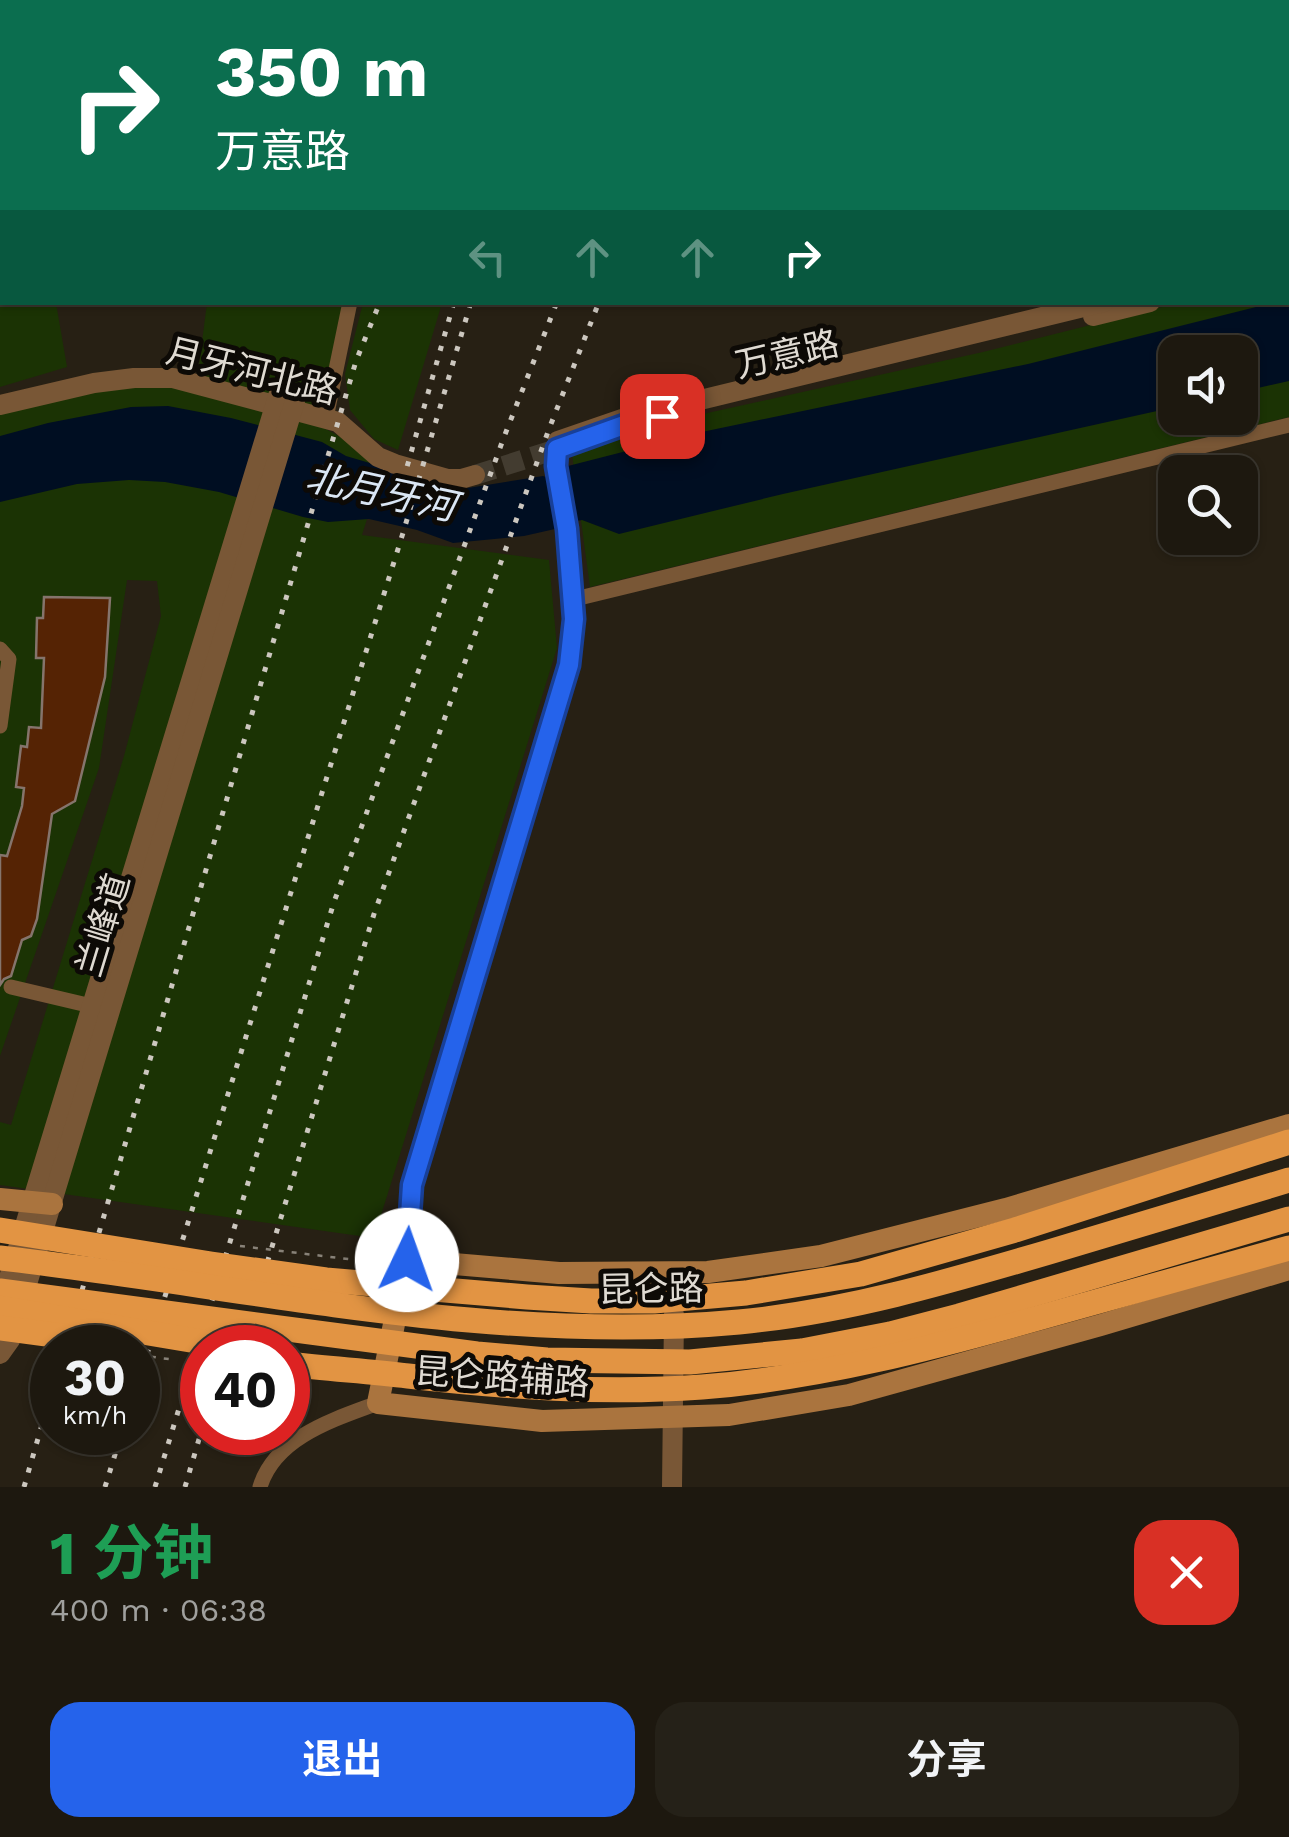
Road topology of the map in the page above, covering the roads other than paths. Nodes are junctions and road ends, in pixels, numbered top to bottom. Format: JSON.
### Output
{"nodes":[{"id":1,"x":349,"y":305,"type":"edge"},
{"id":2,"x":1092,"y":305,"type":"edge"},
{"id":3,"x":1137,"y":305,"type":"edge"},
{"id":4,"x":0,"y":402,"type":"edge"},
{"id":5,"x":284,"y":408,"type":"junction"},
{"id":6,"x":327,"y":414,"type":"junction"},
{"id":7,"x":1289,"y":425,"type":"edge"},
{"id":8,"x":557,"y":452,"type":"junction"},
{"id":9,"x":397,"y":459,"type":"dead end"},
{"id":10,"x":435,"y":470,"type":"dead end"},
{"id":11,"x":571,"y":600,"type":"junction"},
{"id":12,"x":0,"y":649,"type":"edge"},
{"id":13,"x":0,"y":726,"type":"edge"},
{"id":14,"x":11,"y":987,"type":"dead end"},
{"id":15,"x":101,"y":1008,"type":"junction"},
{"id":16,"x":1289,"y":1125,"type":"edge"},
{"id":17,"x":1289,"y":1142,"type":"edge"},
{"id":18,"x":1289,"y":1180,"type":"edge"},
{"id":19,"x":0,"y":1198,"type":"edge"},
{"id":20,"x":42,"y":1203,"type":"junction"},
{"id":21,"x":1289,"y":1219,"type":"edge"},
{"id":22,"x":0,"y":1230,"type":"edge"},
{"id":23,"x":1289,"y":1248,"type":"edge"},
{"id":24,"x":9,"y":1259,"type":"edge"},
{"id":25,"x":407,"y":1260,"type":"junction"},
{"id":26,"x":211,"y":1264,"type":"junction"},
{"id":27,"x":1289,"y":1269,"type":"edge"},
{"id":28,"x":674,"y":1272,"type":"junction"},
{"id":29,"x":326,"y":1280,"type":"junction"},
{"id":30,"x":0,"y":1291,"type":"edge"},
{"id":31,"x":0,"y":1307,"type":"edge"},
{"id":32,"x":532,"y":1325,"type":"junction"},
{"id":33,"x":0,"y":1328,"type":"edge"},
{"id":34,"x":180,"y":1338,"type":"edge"},
{"id":35,"x":0,"y":1354,"type":"edge"},
{"id":36,"x":180,"y":1356,"type":"edge"},
{"id":37,"x":310,"y":1360,"type":"edge"},
{"id":38,"x":310,"y":1366,"type":"edge"},
{"id":39,"x":407,"y":1376,"type":"junction"},
{"id":40,"x":378,"y":1403,"type":"junction"},
{"id":41,"x":674,"y":1417,"type":"junction"},
{"id":42,"x":260,"y":1487,"type":"edge"},
{"id":43,"x":672,"y":1487,"type":"edge"}],
"edges":[{"from":1,"to":6,"type":"street"},
{"from":2,"to":8,"type":"street","name":"万意路"},
{"from":3,"to":8,"type":"street","name":"万意路"},
{"from":4,"to":5,"type":"street","name":"月牙河北路"},
{"from":5,"to":6,"type":"street","name":"月牙河北路"},
{"from":5,"to":15,"type":"street","name":"兰峰道"},
{"from":6,"to":9,"type":"street","name":"月牙河北路"},
{"from":6,"to":10,"type":"street","name":"月牙河北路"},
{"from":7,"to":11,"type":"street"},
{"from":8,"to":11,"type":"street"},
{"from":11,"to":25,"type":"street"},
{"from":12,"to":13,"type":"street"},
{"from":14,"to":15,"type":"street"},
{"from":15,"to":20,"type":"street","name":"兰峰道"},
{"from":16,"to":28,"type":"main road"},
{"from":17,"to":29,"type":"highway","bridge":true},
{"from":18,"to":32,"type":"highway","name":"昆仑路","bridge":true},
{"from":19,"to":20,"type":"main road"},
{"from":20,"to":31,"type":"street","name":"兰峰道"},
{"from":20,"to":35,"type":"street","name":"兰峰道"},
{"from":21,"to":30,"type":"highway","name":"昆仑路","bridge":true},
{"from":22,"to":26,"type":"highway","bridge":true},
{"from":23,"to":39,"type":"highway","bridge":true},
{"from":24,"to":26,"type":"highway","bridge":true},
{"from":24,"to":32,"type":"highway","name":"昆仑路","bridge":true},
{"from":25,"to":28,"type":"main road"},
{"from":25,"to":40,"type":"main road","name":"昆仑路辅路"},
{"from":26,"to":29,"type":"highway","bridge":true},
{"from":27,"to":41,"type":"main road","name":"昆仑路辅路"},
{"from":28,"to":41,"type":"street"},
{"from":29,"to":32,"type":"highway","bridge":true},
{"from":31,"to":34,"type":"highway","bridge":true},
{"from":33,"to":36,"type":"highway","bridge":true},
{"from":37,"to":39,"type":"highway","bridge":true},
{"from":38,"to":39,"type":"highway","bridge":true},
{"from":40,"to":41,"type":"main road","name":"昆仑路辅路"},
{"from":40,"to":42,"type":"street"},
{"from":41,"to":43,"type":"street"}]}
